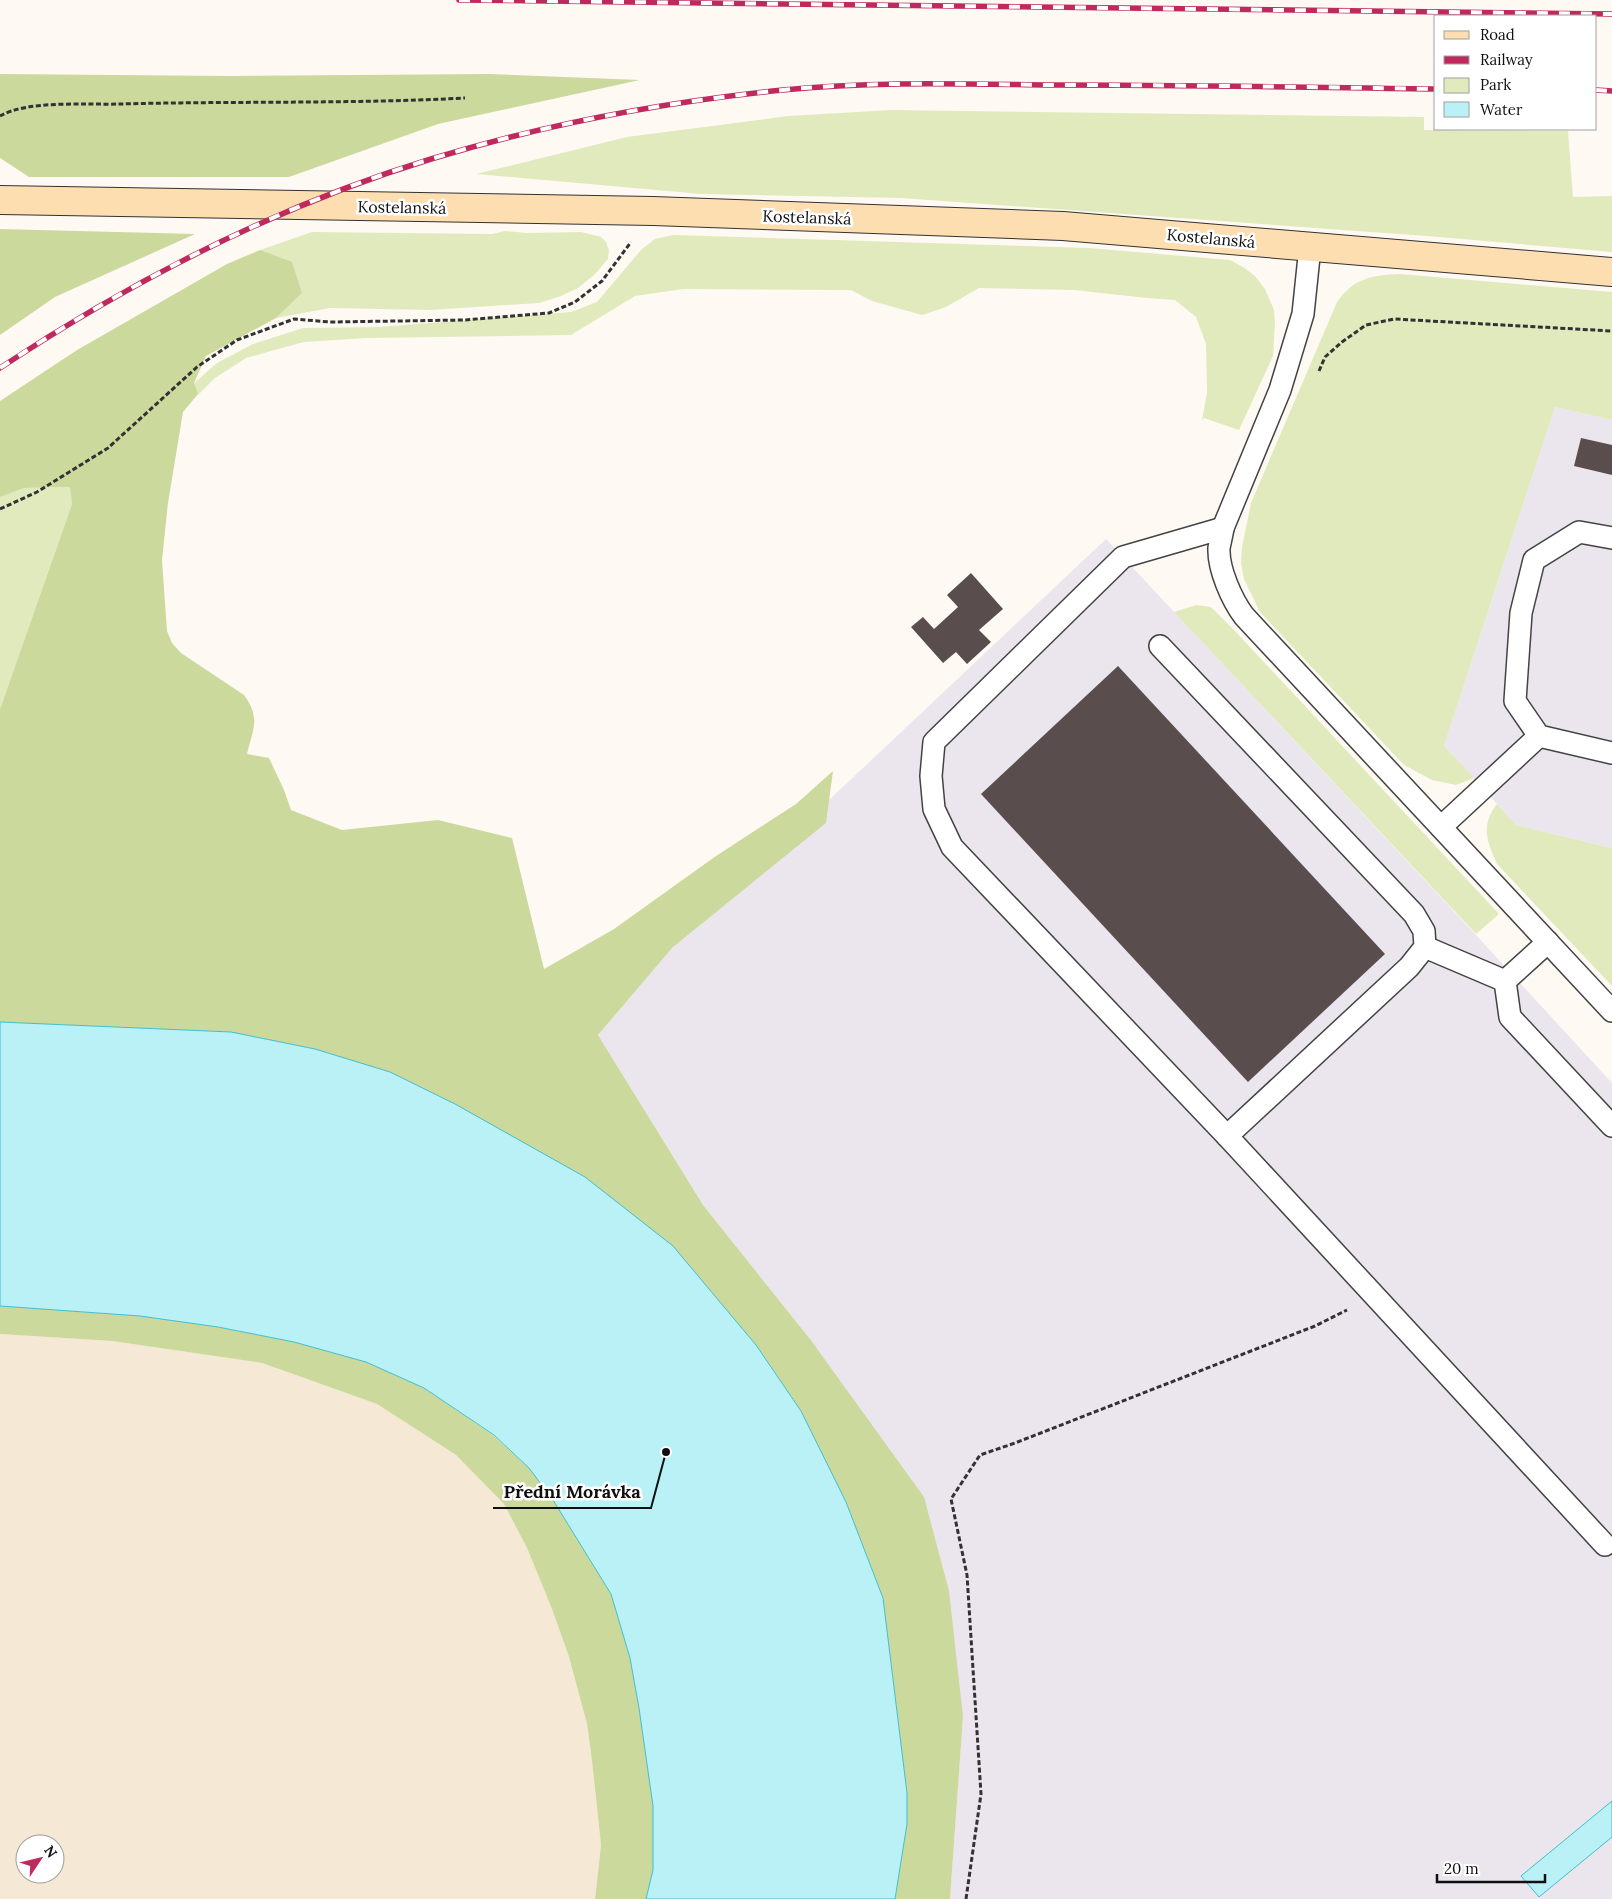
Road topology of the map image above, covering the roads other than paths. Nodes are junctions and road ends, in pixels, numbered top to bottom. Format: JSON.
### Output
{"nodes":[{"id":1,"x":0,"y":200,"type":"edge"},
{"id":2,"x":1310,"y":246,"type":"junction"},
{"id":3,"x":1612,"y":272,"type":"edge"},
{"id":4,"x":1223,"y":528,"type":"junction"},
{"id":5,"x":1612,"y":538,"type":"edge"},
{"id":6,"x":1160,"y":646,"type":"dead end"},
{"id":7,"x":1539,"y":736,"type":"junction"},
{"id":8,"x":1612,"y":753,"type":"edge"},
{"id":9,"x":1441,"y":827,"type":"junction"},
{"id":10,"x":1548,"y":942,"type":"junction"},
{"id":11,"x":1425,"y":947,"type":"junction"},
{"id":12,"x":1505,"y":981,"type":"junction"},
{"id":13,"x":1612,"y":1011,"type":"edge"},
{"id":14,"x":1612,"y":1126,"type":"edge"},
{"id":15,"x":1227,"y":1136,"type":"junction"},
{"id":16,"x":1610,"y":1546,"type":"edge"}],
"edges":[{"from":1,"to":2,"type":"main road","name":"Kostelanská"},
{"from":2,"to":3,"type":"main road","name":"Kostelanská"},
{"from":2,"to":4,"type":"lane"},
{"from":4,"to":9,"type":"lane"},
{"from":4,"to":15,"type":"lane"},
{"from":5,"to":7,"type":"lane"},
{"from":6,"to":11,"type":"lane"},
{"from":7,"to":8,"type":"lane"},
{"from":7,"to":9,"type":"lane"},
{"from":9,"to":10,"type":"lane"},
{"from":10,"to":12,"type":"lane"},
{"from":10,"to":13,"type":"lane"},
{"from":11,"to":12,"type":"lane"},
{"from":11,"to":15,"type":"lane"},
{"from":12,"to":14,"type":"lane"},
{"from":15,"to":16,"type":"lane"}]}
